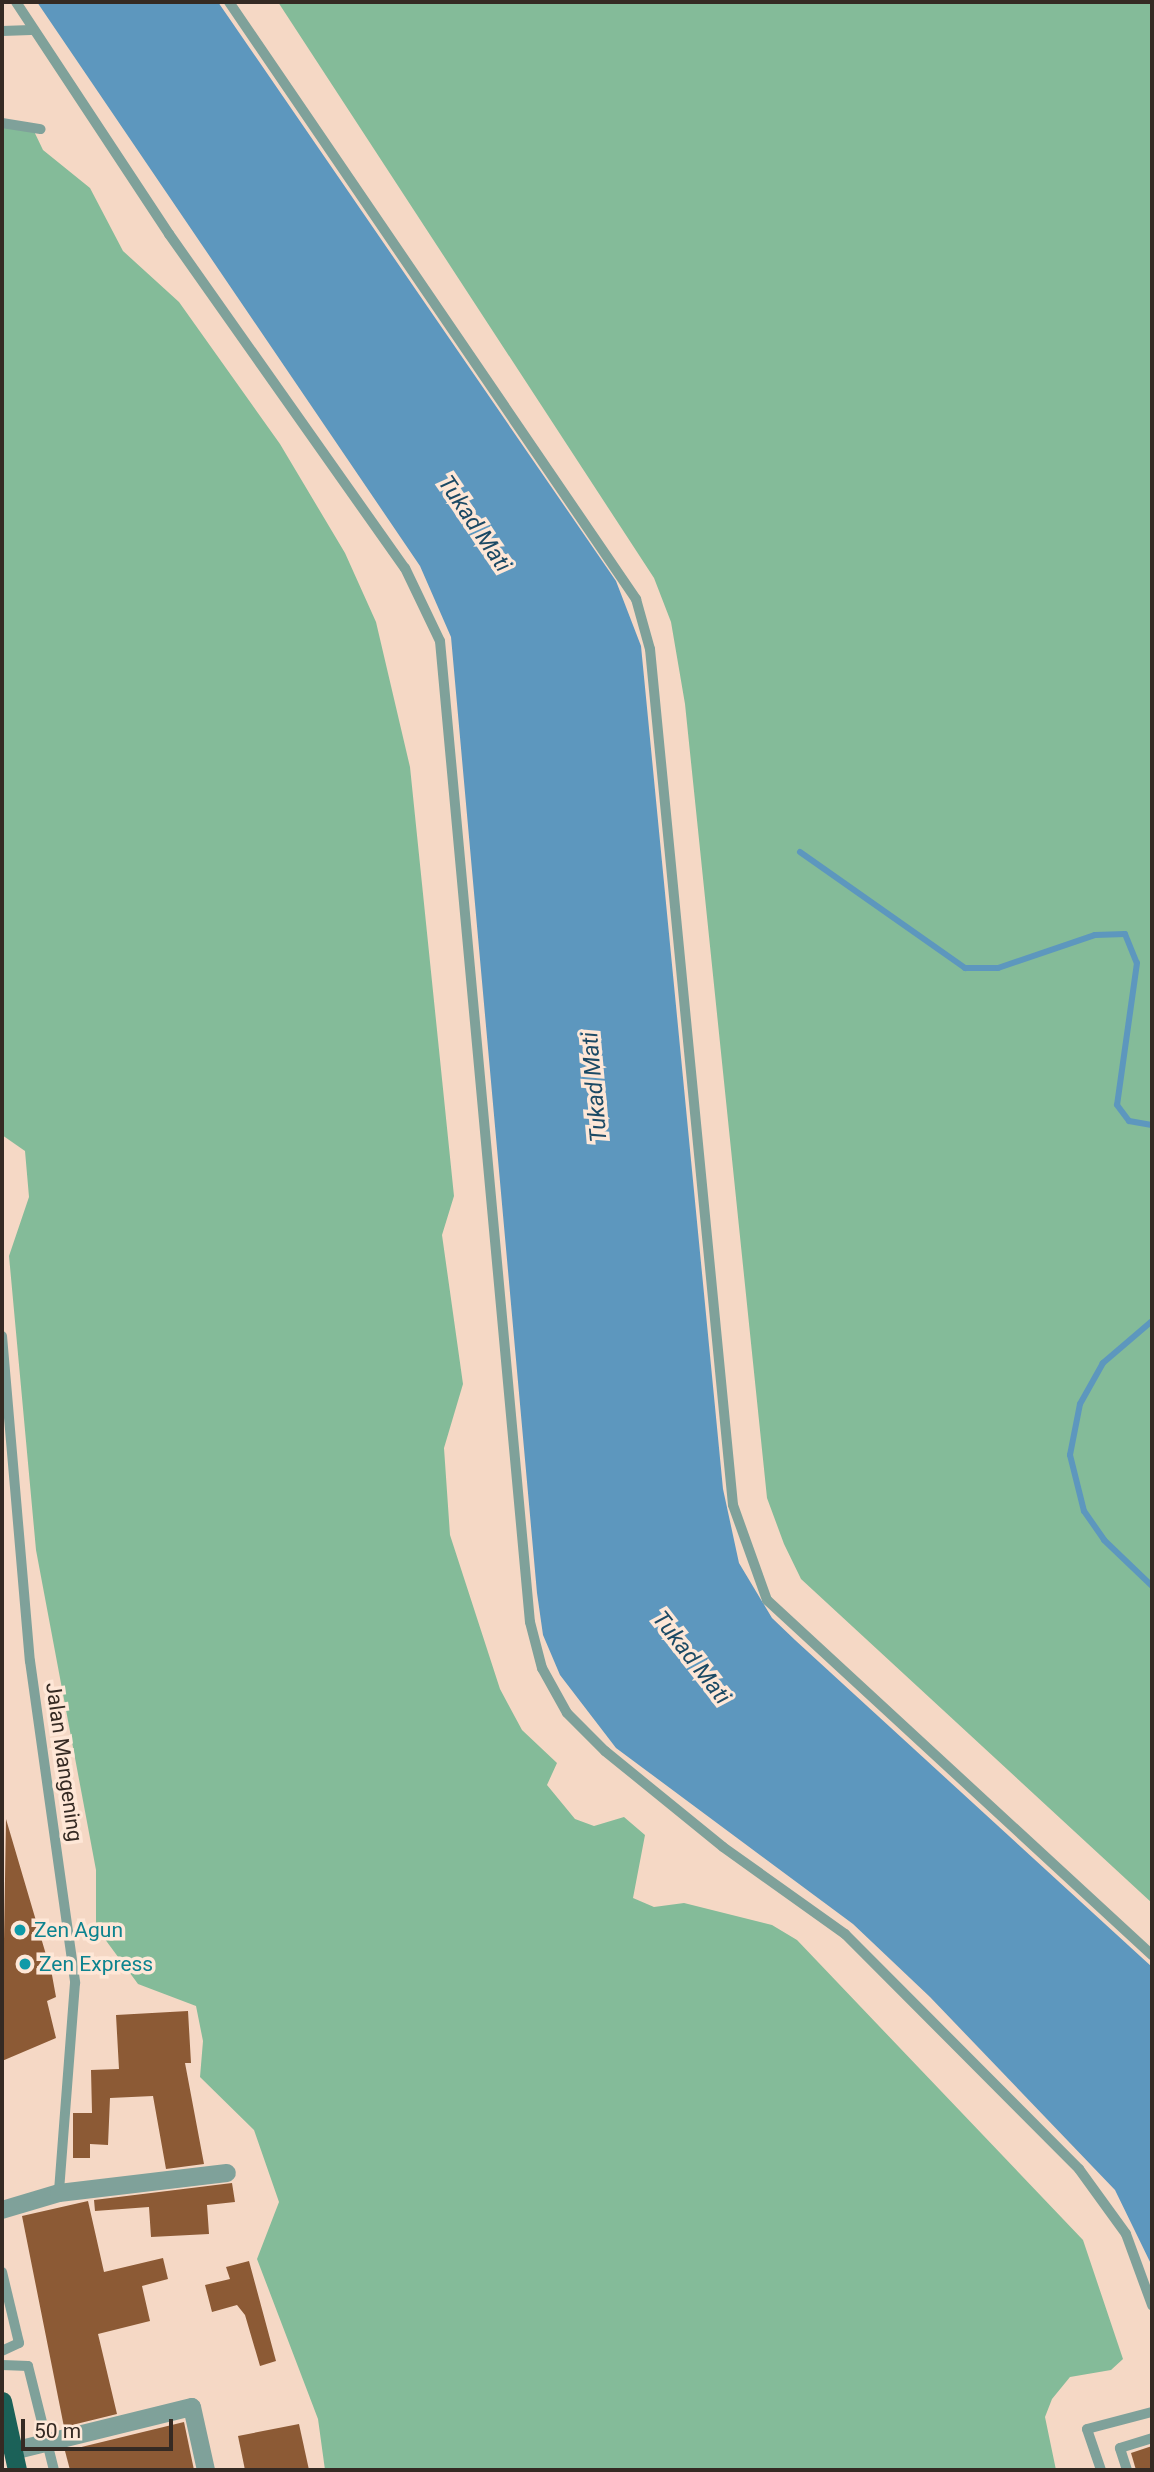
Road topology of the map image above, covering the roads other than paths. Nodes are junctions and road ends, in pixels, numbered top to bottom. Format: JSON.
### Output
{"nodes":[{"id":1,"x":16,"y":2,"type":"edge"},
{"id":2,"x":229,"y":2,"type":"edge"},
{"id":3,"x":31,"y":30,"type":"junction"},
{"id":4,"x":2,"y":31,"type":"edge"},
{"id":5,"x":2,"y":123,"type":"edge"},
{"id":6,"x":41,"y":129,"type":"dead end"},
{"id":7,"x":2,"y":1336,"type":"edge"},
{"id":8,"x":1152,"y":1955,"type":"edge"},
{"id":9,"x":227,"y":2174,"type":"dead end"},
{"id":10,"x":60,"y":2193,"type":"junction"},
{"id":11,"x":2,"y":2210,"type":"edge"},
{"id":12,"x":2,"y":2272,"type":"edge"},
{"id":13,"x":1152,"y":2305,"type":"edge"},
{"id":14,"x":2,"y":2351,"type":"edge"},
{"id":15,"x":2,"y":2365,"type":"edge"},
{"id":16,"x":2,"y":2401,"type":"edge"},
{"id":17,"x":1152,"y":2412,"type":"edge"},
{"id":18,"x":1152,"y":2438,"type":"edge"},
{"id":19,"x":45,"y":2442,"type":"junction"},
{"id":20,"x":13,"y":2451,"type":"junction"},
{"id":21,"x":17,"y":2470,"type":"edge"},
{"id":22,"x":54,"y":2470,"type":"edge"},
{"id":23,"x":206,"y":2470,"type":"edge"},
{"id":24,"x":1101,"y":2470,"type":"edge"},
{"id":25,"x":1127,"y":2470,"type":"edge"}],
"edges":[{"from":1,"to":3,"type":"lane"},
{"from":2,"to":8,"type":"lane"},
{"from":3,"to":4,"type":"lane"},
{"from":3,"to":13,"type":"lane"},
{"from":5,"to":6,"type":"lane"},
{"from":7,"to":10,"type":"lane","name":"Jalan Mangening"},
{"from":9,"to":10,"type":"street"},
{"from":10,"to":11,"type":"street"},
{"from":12,"to":14,"type":"lane"},
{"from":15,"to":19,"type":"lane"},
{"from":16,"to":20,"type":"highway"},
{"from":17,"to":24,"type":"lane"},
{"from":18,"to":25,"type":"lane"},
{"from":19,"to":20,"type":"street"},
{"from":19,"to":22,"type":"lane"},
{"from":19,"to":23,"type":"street"},
{"from":20,"to":21,"type":"highway"}]}
